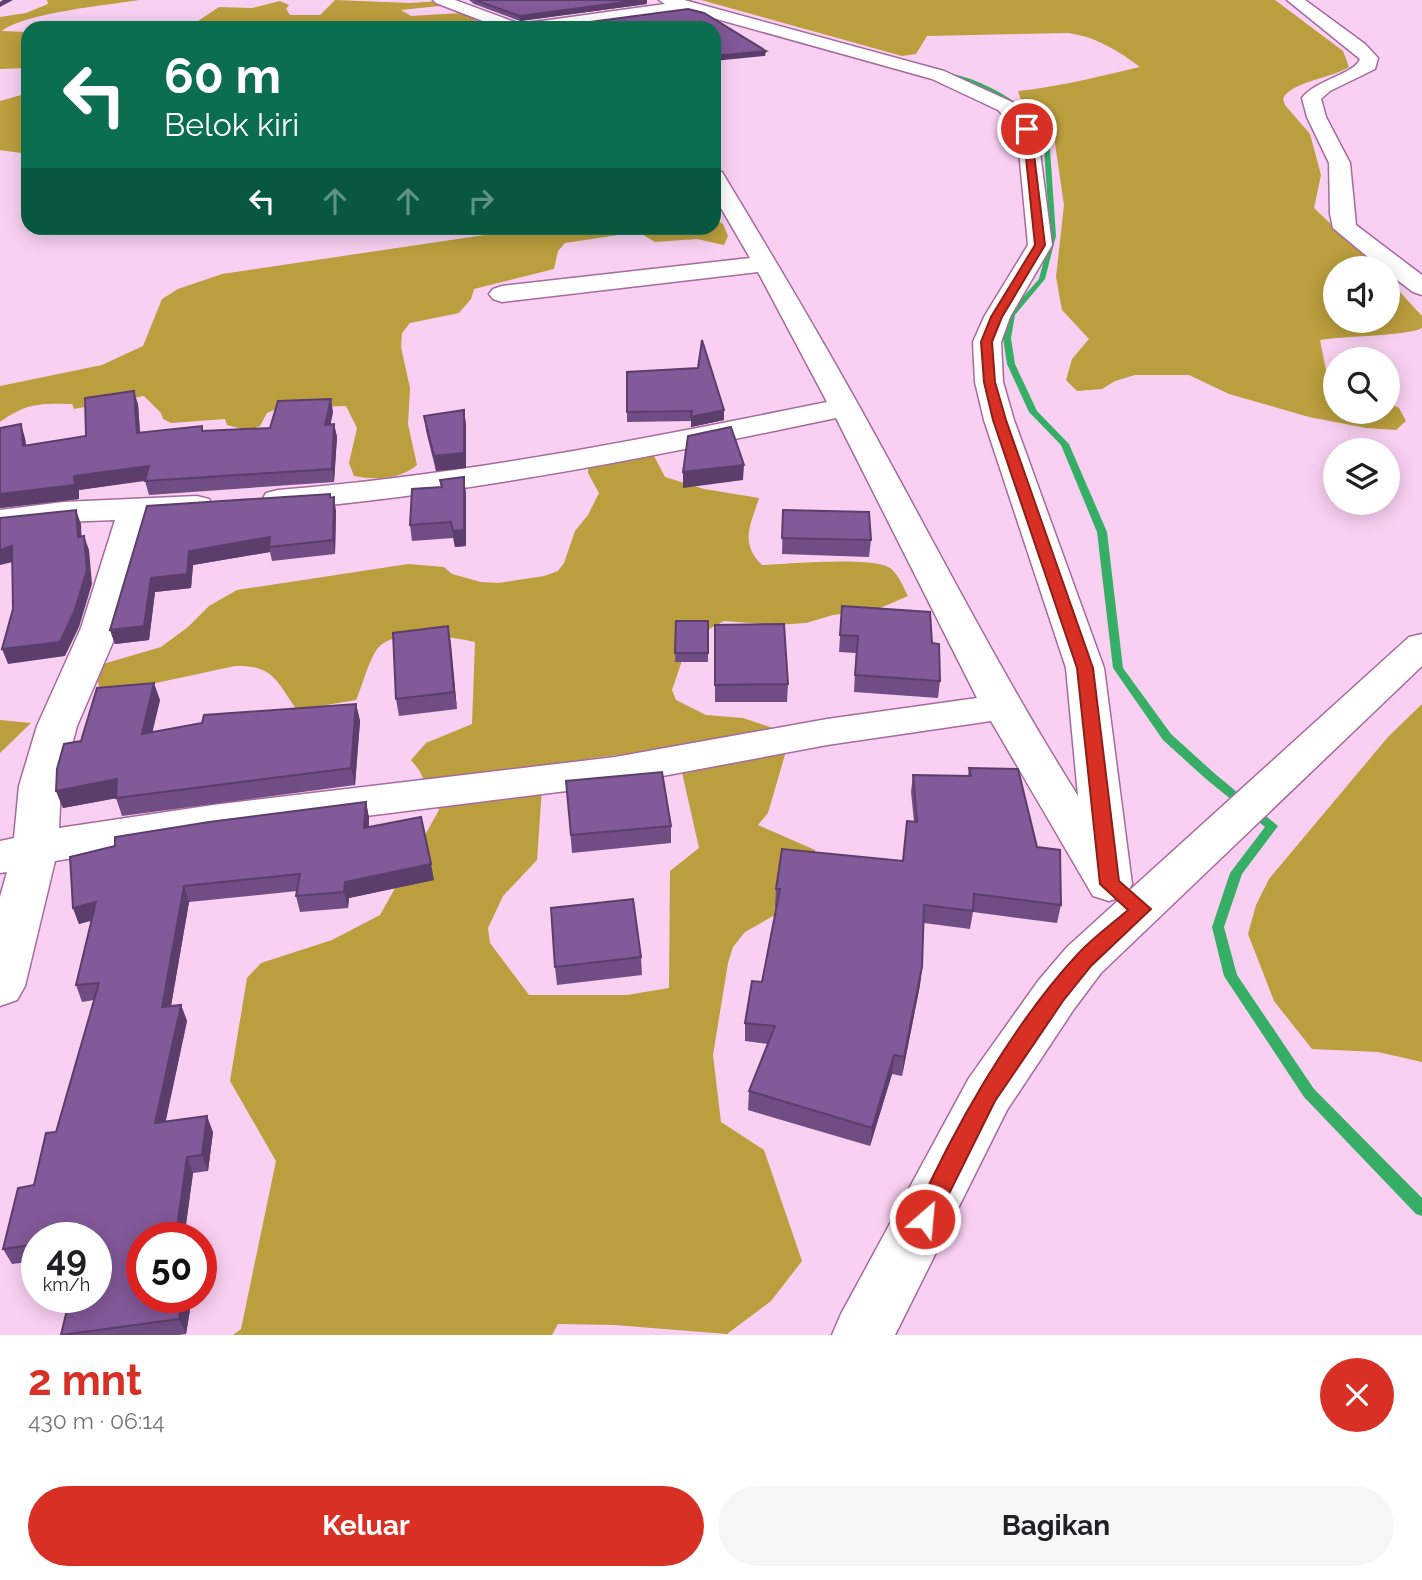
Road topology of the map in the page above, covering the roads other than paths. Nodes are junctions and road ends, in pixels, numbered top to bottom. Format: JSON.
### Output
{"nodes":[{"id":1,"x":441,"y":0,"type":"edge"},
{"id":2,"x":1295,"y":0,"type":"edge"},
{"id":3,"x":678,"y":3,"type":"edge"},
{"id":4,"x":497,"y":21,"type":"edge"},
{"id":5,"x":566,"y":21,"type":"edge"},
{"id":6,"x":721,"y":189,"type":"edge"},
{"id":7,"x":766,"y":264,"type":"junction"},
{"id":8,"x":1422,"y":287,"type":"edge"},
{"id":9,"x":502,"y":294,"type":"dead end"},
{"id":10,"x":845,"y":407,"type":"junction"},
{"id":11,"x":134,"y":509,"type":"junction"},
{"id":12,"x":0,"y":520,"type":"edge"},
{"id":13,"x":1422,"y":645,"type":"edge"},
{"id":14,"x":1002,"y":707,"type":"junction"},
{"id":15,"x":18,"y":852,"type":"edge"},
{"id":16,"x":1125,"y":897,"type":"junction"},
{"id":17,"x":0,"y":986,"type":"edge"},
{"id":18,"x":863,"y":1335,"type":"edge"}],
"edges":[{"from":1,"to":4,"type":"street"},
{"from":2,"to":8,"type":"street"},
{"from":3,"to":5,"type":"street"},
{"from":3,"to":16,"type":"street"},
{"from":6,"to":7,"type":"street"},
{"from":7,"to":9,"type":"street"},
{"from":7,"to":10,"type":"street"},
{"from":10,"to":11,"type":"street"},
{"from":10,"to":14,"type":"street"},
{"from":11,"to":12,"type":"street"},
{"from":11,"to":15,"type":"street"},
{"from":13,"to":16,"type":"street"},
{"from":14,"to":15,"type":"street"},
{"from":14,"to":16,"type":"street"},
{"from":15,"to":17,"type":"street"},
{"from":16,"to":18,"type":"street"}]}
